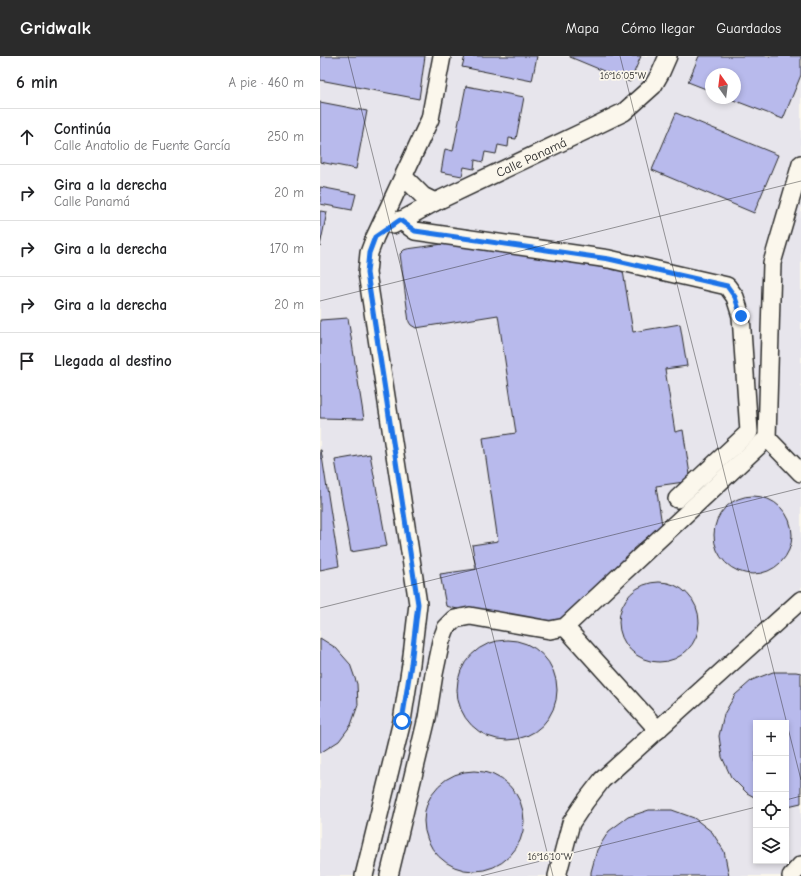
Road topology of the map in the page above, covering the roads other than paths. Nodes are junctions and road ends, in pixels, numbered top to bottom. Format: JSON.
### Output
{"nodes":[{"id":1,"x":442,"y":56,"type":"edge"},
{"id":2,"x":668,"y":56,"type":"edge"},
{"id":3,"x":801,"y":164,"type":"edge"},
{"id":4,"x":404,"y":177,"type":"junction"},
{"id":5,"x":435,"y":202,"type":"junction"},
{"id":6,"x":400,"y":220,"type":"junction"},
{"id":7,"x":375,"y":237,"type":"junction"},
{"id":8,"x":768,"y":438,"type":"junction"},
{"id":9,"x":801,"y":473,"type":"edge"},
{"id":10,"x":677,"y":499,"type":"dead end"},
{"id":11,"x":801,"y":600,"type":"edge"},
{"id":12,"x":565,"y":627,"type":"junction"},
{"id":13,"x":658,"y":730,"type":"junction"},
{"id":14,"x":801,"y":865,"type":"edge"},
{"id":15,"x":364,"y":876,"type":"edge"},
{"id":16,"x":389,"y":876,"type":"edge"},
{"id":17,"x":558,"y":876,"type":"edge"},
{"id":18,"x":791,"y":876,"type":"edge"}],
"edges":[{"from":1,"to":4,"type":"street"},
{"from":2,"to":5,"type":"street","name":"Calle Panamá"},
{"from":3,"to":8,"type":"street"},
{"from":4,"to":5,"type":"street"},
{"from":4,"to":7,"type":"street"},
{"from":5,"to":6,"type":"street","name":"Calle Panamá"},
{"from":6,"to":7,"type":"street","name":"Calle Panamá"},
{"from":6,"to":10,"type":"street"},
{"from":7,"to":15,"type":"street"},
{"from":8,"to":9,"type":"street"},
{"from":8,"to":12,"type":"street"},
{"from":11,"to":13,"type":"street"},
{"from":12,"to":13,"type":"street"},
{"from":12,"to":16,"type":"street"},
{"from":13,"to":17,"type":"street"},
{"from":14,"to":18,"type":"street"}]}
